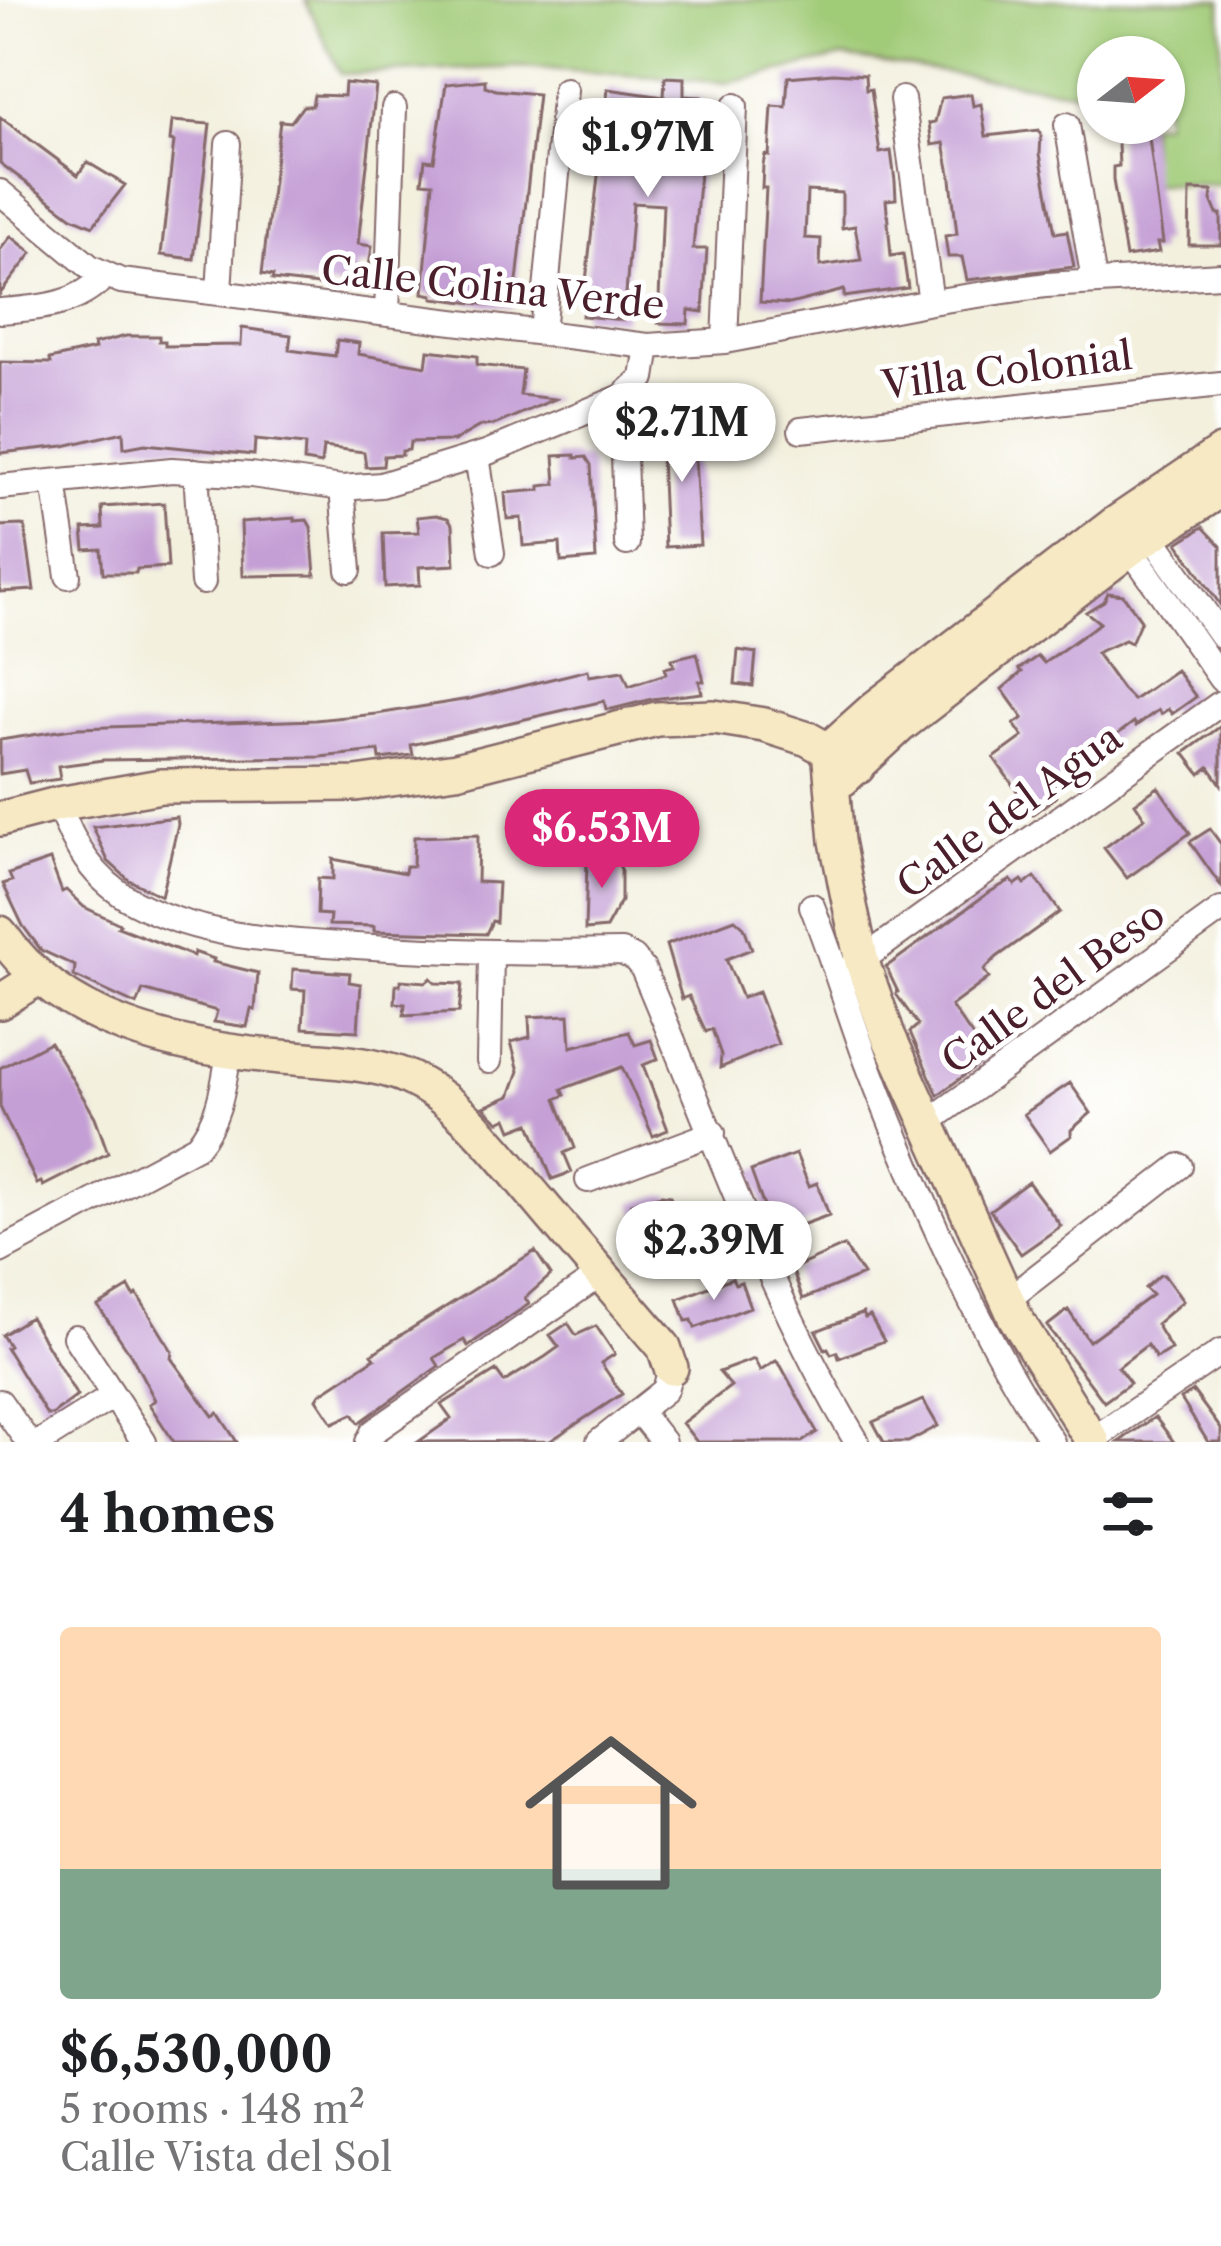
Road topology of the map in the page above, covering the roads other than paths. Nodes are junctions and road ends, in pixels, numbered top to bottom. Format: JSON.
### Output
{"nodes":[{"id":1,"x":565,"y":90,"type":"dead end"},
{"id":2,"x":902,"y":99,"type":"dead end"},
{"id":3,"x":735,"y":106,"type":"dead end"},
{"id":4,"x":394,"y":108,"type":"dead end"},
{"id":5,"x":1067,"y":124,"type":"dead end"},
{"id":6,"x":229,"y":144,"type":"dead end"},
{"id":7,"x":0,"y":192,"type":"edge"},
{"id":8,"x":1221,"y":275,"type":"edge"},
{"id":9,"x":105,"y":276,"type":"junction"},
{"id":10,"x":1094,"y":280,"type":"junction"},
{"id":11,"x":219,"y":292,"type":"junction"},
{"id":12,"x":931,"y":302,"type":"junction"},
{"id":13,"x":0,"y":311,"type":"edge"},
{"id":14,"x":387,"y":314,"type":"junction"},
{"id":15,"x":542,"y":332,"type":"junction"},
{"id":16,"x":725,"y":341,"type":"junction"},
{"id":17,"x":648,"y":346,"type":"junction"},
{"id":18,"x":1221,"y":384,"type":"edge"},
{"id":19,"x":622,"y":397,"type":"junction"},
{"id":20,"x":801,"y":430,"type":"dead end"},
{"id":21,"x":1221,"y":452,"type":"edge"},
{"id":22,"x":477,"y":456,"type":"junction"},
{"id":23,"x":196,"y":471,"type":"junction"},
{"id":24,"x":54,"y":482,"type":"junction"},
{"id":25,"x":0,"y":487,"type":"edge"},
{"id":26,"x":341,"y":488,"type":"junction"},
{"id":27,"x":1221,"y":490,"type":"edge"},
{"id":28,"x":1132,"y":530,"type":"junction"},
{"id":29,"x":627,"y":543,"type":"dead end"},
{"id":30,"x":492,"y":553,"type":"dead end"},
{"id":31,"x":349,"y":570,"type":"dead end"},
{"id":32,"x":68,"y":576,"type":"dead end"},
{"id":33,"x":203,"y":581,"type":"dead end"},
{"id":34,"x":1221,"y":635,"type":"edge"},
{"id":35,"x":1221,"y":679,"type":"edge"},
{"id":36,"x":1221,"y":703,"type":"edge"},
{"id":37,"x":840,"y":768,"type":"junction"},
{"id":38,"x":58,"y":804,"type":"junction"},
{"id":39,"x":0,"y":819,"type":"edge"},
{"id":40,"x":812,"y":906,"type":"dead end"},
{"id":41,"x":1221,"y":910,"type":"edge"},
{"id":42,"x":0,"y":933,"type":"edge"},
{"id":43,"x":491,"y":955,"type":"junction"},
{"id":44,"x":850,"y":968,"type":"junction"},
{"id":45,"x":37,"y":979,"type":"junction"},
{"id":46,"x":0,"y":1002,"type":"edge"},
{"id":47,"x":229,"y":1053,"type":"junction"},
{"id":48,"x":489,"y":1061,"type":"dead end"},
{"id":49,"x":927,"y":1123,"type":"junction"},
{"id":50,"x":713,"y":1133,"type":"junction"},
{"id":51,"x":1180,"y":1166,"type":"dead end"},
{"id":52,"x":588,"y":1180,"type":"dead end"},
{"id":53,"x":0,"y":1251,"type":"edge"},
{"id":54,"x":602,"y":1274,"type":"junction"},
{"id":55,"x":1007,"y":1300,"type":"junction"},
{"id":56,"x":75,"y":1337,"type":"dead end"},
{"id":57,"x":1221,"y":1352,"type":"edge"},
{"id":58,"x":671,"y":1368,"type":"joint"},
{"id":59,"x":113,"y":1396,"type":"junction"},
{"id":60,"x":0,"y":1402,"type":"edge"},
{"id":61,"x":640,"y":1412,"type":"junction"},
{"id":62,"x":1092,"y":1441,"type":"edge"},
{"id":63,"x":28,"y":1442,"type":"edge"},
{"id":64,"x":40,"y":1442,"type":"edge"},
{"id":65,"x":144,"y":1442,"type":"edge"},
{"id":66,"x":368,"y":1442,"type":"edge"},
{"id":67,"x":599,"y":1442,"type":"edge"},
{"id":68,"x":662,"y":1442,"type":"edge"},
{"id":69,"x":857,"y":1442,"type":"edge"},
{"id":70,"x":1052,"y":1442,"type":"edge"}],
"edges":[{"from":1,"to":15,"type":"street"},
{"from":2,"to":12,"type":"street"},
{"from":3,"to":16,"type":"street"},
{"from":4,"to":14,"type":"street"},
{"from":5,"to":10,"type":"street"},
{"from":6,"to":11,"type":"street"},
{"from":7,"to":9,"type":"street","name":"Calle Colina Verde"},
{"from":8,"to":10,"type":"street","name":"Calle Colina Verde"},
{"from":9,"to":11,"type":"street","name":"Calle Colina Verde"},
{"from":9,"to":13,"type":"street"},
{"from":10,"to":12,"type":"street","name":"Calle Colina Verde"},
{"from":11,"to":14,"type":"street","name":"Calle Colina Verde"},
{"from":12,"to":16,"type":"street","name":"Calle Colina Verde"},
{"from":14,"to":15,"type":"street","name":"Calle Colina Verde"},
{"from":15,"to":17,"type":"street","name":"Calle Colina Verde"},
{"from":16,"to":17,"type":"street","name":"Calle Colina Verde"},
{"from":17,"to":19,"type":"street"},
{"from":18,"to":20,"type":"street","name":"Villa Colonial"},
{"from":19,"to":22,"type":"street"},
{"from":19,"to":29,"type":"street"},
{"from":21,"to":28,"type":"street"},
{"from":22,"to":26,"type":"street"},
{"from":22,"to":30,"type":"street"},
{"from":23,"to":24,"type":"street"},
{"from":23,"to":26,"type":"street"},
{"from":23,"to":33,"type":"street"},
{"from":24,"to":25,"type":"street"},
{"from":24,"to":32,"type":"street"},
{"from":26,"to":31,"type":"street"},
{"from":27,"to":28,"type":"street"},
{"from":28,"to":34,"type":"street"},
{"from":28,"to":35,"type":"street"},
{"from":28,"to":37,"type":"street"},
{"from":36,"to":44,"type":"street","name":"Calle del Agua"},
{"from":37,"to":38,"type":"street"},
{"from":37,"to":44,"type":"street"},
{"from":38,"to":39,"type":"street"},
{"from":38,"to":43,"type":"street"},
{"from":40,"to":44,"type":"street"},
{"from":41,"to":49,"type":"street","name":"Calle del Beso"},
{"from":42,"to":45,"type":"street"},
{"from":43,"to":48,"type":"street"},
{"from":43,"to":50,"type":"street"},
{"from":44,"to":49,"type":"street"},
{"from":44,"to":70,"type":"street"},
{"from":45,"to":46,"type":"street"},
{"from":45,"to":47,"type":"street"},
{"from":47,"to":53,"type":"street"},
{"from":47,"to":54,"type":"street"},
{"from":49,"to":55,"type":"street"},
{"from":50,"to":52,"type":"street"},
{"from":50,"to":69,"type":"street"},
{"from":51,"to":55,"type":"street"},
{"from":54,"to":58,"type":"street"},
{"from":54,"to":66,"type":"street"},
{"from":55,"to":62,"type":"street"},
{"from":56,"to":59,"type":"street"},
{"from":57,"to":62,"type":"street"},
{"from":58,"to":61,"type":"street"},
{"from":59,"to":64,"type":"street"},
{"from":59,"to":65,"type":"street"},
{"from":60,"to":63,"type":"street"},
{"from":61,"to":67,"type":"street"},
{"from":61,"to":68,"type":"street"}]}
